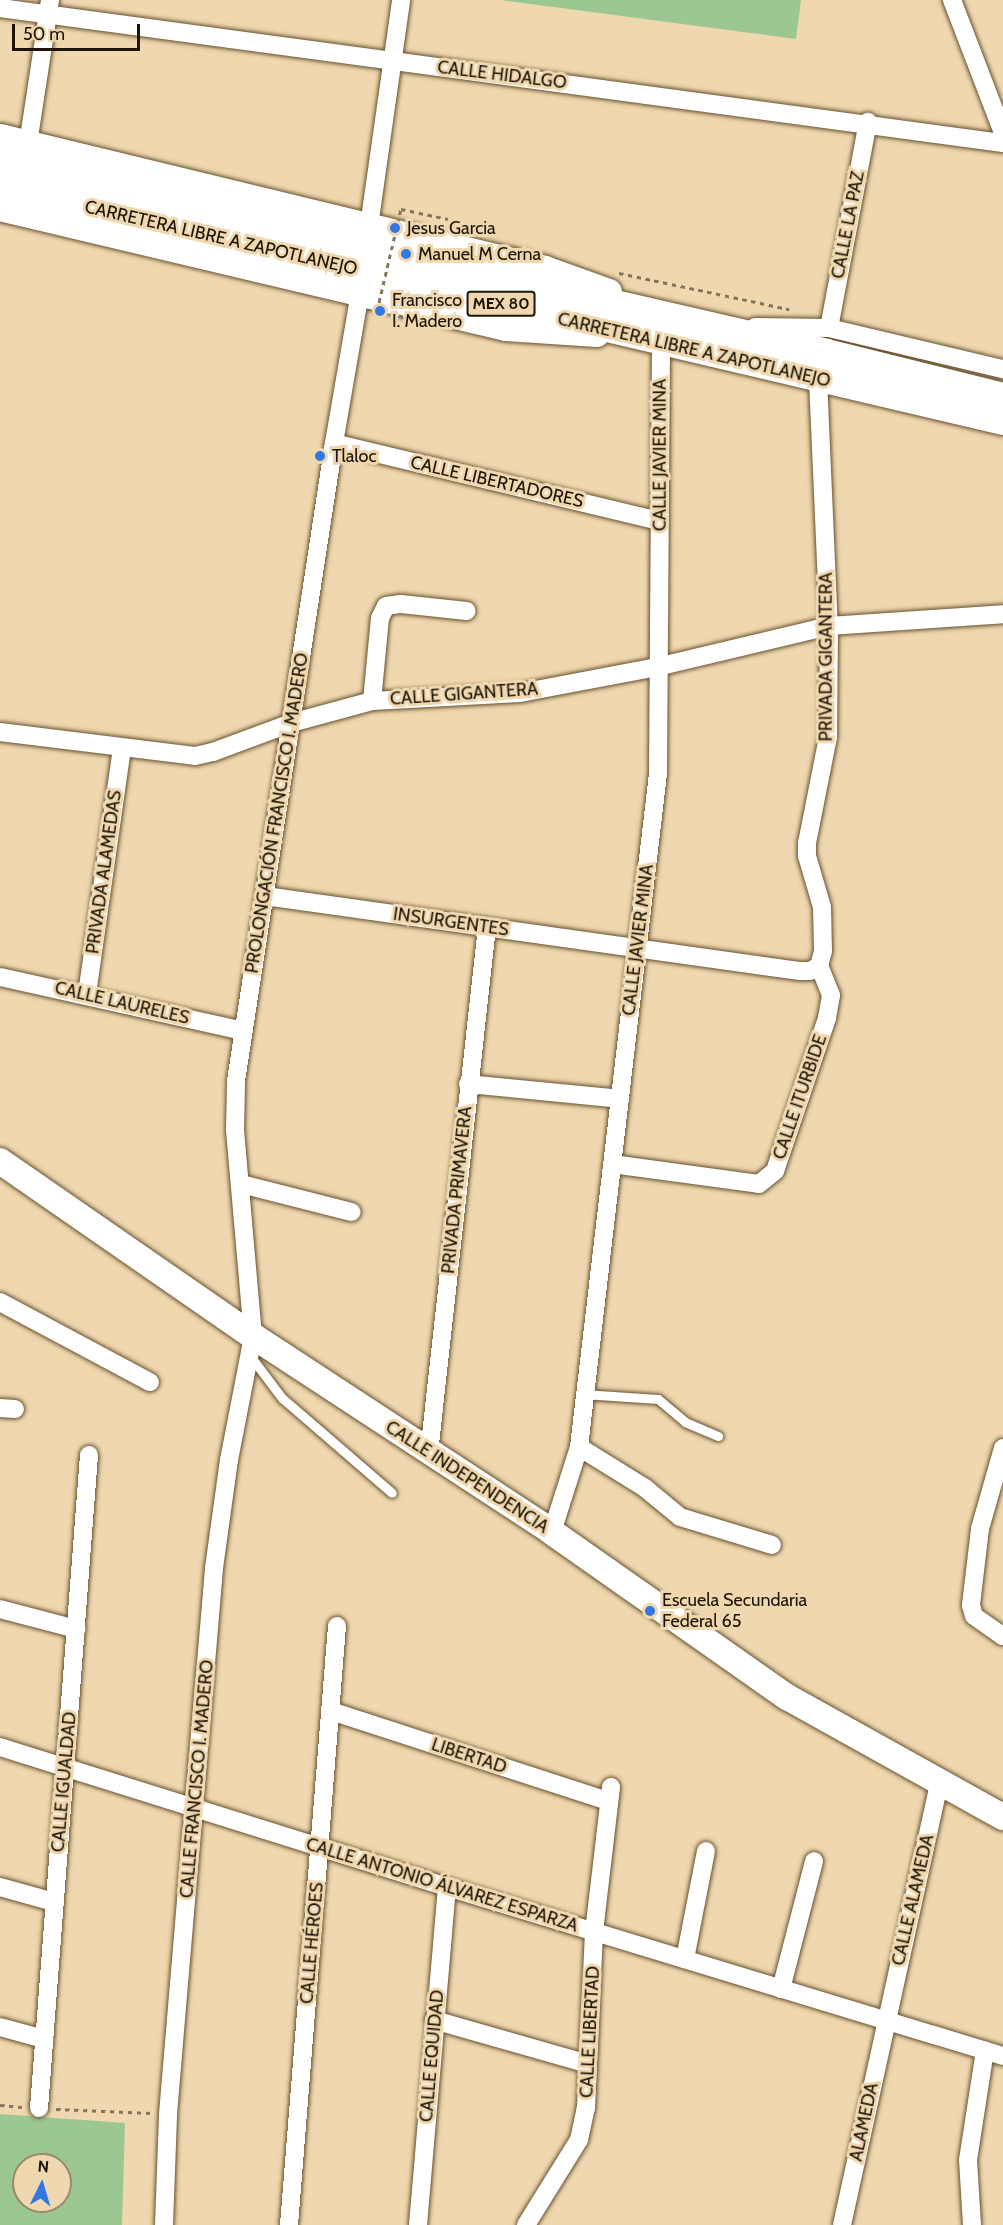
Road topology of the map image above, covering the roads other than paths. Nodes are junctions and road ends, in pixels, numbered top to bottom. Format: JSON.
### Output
{"nodes":[{"id":1,"x":401,"y":0,"type":"edge"},
{"id":2,"x":952,"y":0,"type":"edge"},
{"id":3,"x":0,"y":8,"type":"edge"},
{"id":4,"x":49,"y":8,"type":"edge"},
{"id":5,"x":392,"y":61,"type":"junction"},
{"id":6,"x":868,"y":123,"type":"junction"},
{"id":7,"x":1003,"y":133,"type":"edge"},
{"id":8,"x":0,"y":137,"type":"edge"},
{"id":9,"x":1003,"y":143,"type":"edge"},
{"id":10,"x":28,"y":144,"type":"junction"},
{"id":11,"x":0,"y":162,"type":"edge"},
{"id":12,"x":0,"y":185,"type":"edge"},
{"id":13,"x":0,"y":208,"type":"edge"},
{"id":14,"x":369,"y":226,"type":"junction"},
{"id":15,"x":360,"y":294,"type":"junction"},
{"id":16,"x":703,"y":325,"type":"junction"},
{"id":17,"x":829,"y":328,"type":"junction"},
{"id":18,"x":650,"y":339,"type":"junction"},
{"id":19,"x":1003,"y":369,"type":"edge"},
{"id":20,"x":818,"y":379,"type":"junction"},
{"id":21,"x":1003,"y":397,"type":"edge"},
{"id":22,"x":1003,"y":421,"type":"edge"},
{"id":23,"x":334,"y":443,"type":"junction"},
{"id":24,"x":659,"y":521,"type":"junction"},
{"id":25,"x":467,"y":611,"type":"dead end"},
{"id":26,"x":1003,"y":614,"type":"edge"},
{"id":27,"x":829,"y":626,"type":"junction"},
{"id":28,"x":657,"y":667,"type":"junction"},
{"id":29,"x":372,"y":701,"type":"junction"},
{"id":30,"x":291,"y":723,"type":"junction"},
{"id":31,"x":0,"y":732,"type":"edge"},
{"id":32,"x":122,"y":749,"type":"junction"},
{"id":33,"x":265,"y":896,"type":"junction"},
{"id":34,"x":487,"y":927,"type":"junction"},
{"id":35,"x":637,"y":948,"type":"junction"},
{"id":36,"x":819,"y":966,"type":"junction"},
{"id":37,"x":0,"y":977,"type":"edge"},
{"id":38,"x":87,"y":994,"type":"junction"},
{"id":39,"x":243,"y":1030,"type":"junction"},
{"id":40,"x":468,"y":1084,"type":"junction"},
{"id":41,"x":620,"y":1099,"type":"junction"},
{"id":42,"x":0,"y":1161,"type":"edge"},
{"id":43,"x":612,"y":1164,"type":"junction"},
{"id":44,"x":241,"y":1184,"type":"junction"},
{"id":45,"x":352,"y":1212,"type":"dead end"},
{"id":46,"x":0,"y":1302,"type":"edge"},
{"id":47,"x":251,"y":1346,"type":"junction"},
{"id":48,"x":150,"y":1382,"type":"dead end"},
{"id":49,"x":583,"y":1394,"type":"junction"},
{"id":50,"x":718,"y":1436,"type":"dead end"},
{"id":51,"x":579,"y":1447,"type":"junction"},
{"id":52,"x":1003,"y":1448,"type":"edge"},
{"id":53,"x":429,"y":1453,"type":"junction"},
{"id":54,"x":89,"y":1455,"type":"dead end"},
{"id":55,"x":392,"y":1493,"type":"dead end"},
{"id":56,"x":552,"y":1532,"type":"junction"},
{"id":57,"x":772,"y":1545,"type":"dead end"},
{"id":58,"x":0,"y":1609,"type":"edge"},
{"id":59,"x":337,"y":1626,"type":"dead end"},
{"id":60,"x":76,"y":1629,"type":"junction"},
{"id":61,"x":1003,"y":1636,"type":"edge"},
{"id":62,"x":331,"y":1711,"type":"junction"},
{"id":63,"x":0,"y":1747,"type":"edge"},
{"id":64,"x":65,"y":1768,"type":"junction"},
{"id":65,"x":939,"y":1782,"type":"junction"},
{"id":66,"x":610,"y":1794,"type":"joint"},
{"id":67,"x":194,"y":1808,"type":"junction"},
{"id":68,"x":1003,"y":1817,"type":"edge"},
{"id":69,"x":320,"y":1847,"type":"junction"},
{"id":70,"x":706,"y":1851,"type":"dead end"},
{"id":71,"x":814,"y":1861,"type":"dead end"},
{"id":72,"x":0,"y":1887,"type":"edge"},
{"id":73,"x":447,"y":1887,"type":"junction"},
{"id":74,"x":54,"y":1902,"type":"junction"},
{"id":75,"x":594,"y":1932,"type":"junction"},
{"id":76,"x":685,"y":1959,"type":"junction"},
{"id":77,"x":781,"y":1989,"type":"junction"},
{"id":78,"x":886,"y":2019,"type":"junction"},
{"id":79,"x":434,"y":2020,"type":"junction"},
{"id":80,"x":0,"y":2027,"type":"edge"},
{"id":81,"x":44,"y":2039,"type":"junction"},
{"id":82,"x":985,"y":2050,"type":"junction"},
{"id":83,"x":1003,"y":2055,"type":"edge"},
{"id":84,"x":588,"y":2064,"type":"junction"},
{"id":85,"x":39,"y":2108,"type":"road end"},
{"id":86,"x":531,"y":2224,"type":"edge"},
{"id":87,"x":164,"y":2225,"type":"edge"},
{"id":88,"x":289,"y":2225,"type":"edge"},
{"id":89,"x":418,"y":2225,"type":"edge"},
{"id":90,"x":842,"y":2225,"type":"edge"},
{"id":91,"x":972,"y":2225,"type":"edge"}],
"edges":[{"from":1,"to":5,"type":"street"},
{"from":2,"to":7,"type":"street"},
{"from":3,"to":4,"type":"street","name":"CALLE HIDALGO"},
{"from":4,"to":5,"type":"street","name":"CALLE HIDALGO"},
{"from":4,"to":10,"type":"street"},
{"from":5,"to":6,"type":"street","name":"CALLE HIDALGO"},
{"from":5,"to":14,"type":"street"},
{"from":6,"to":9,"type":"street","name":"CALLE HIDALGO"},
{"from":6,"to":17,"type":"street","name":"CALLE LA PAZ"},
{"from":8,"to":10,"type":"street"},
{"from":10,"to":14,"type":"street"},
{"from":11,"to":16,"type":"main road","name":"CARRETERA LIBRE A ZAPOTLANEJO","number":"MEX 80"},
{"from":12,"to":18,"type":"main road","name":"CARRETERA LIBRE A ZAPOTLANEJO","number":"MEX 80"},
{"from":13,"to":15,"type":"street"},
{"from":14,"to":16,"type":"street"},
{"from":15,"to":18,"type":"street"},
{"from":15,"to":23,"type":"street","name":"PROLONGACIÓN FRANCISCO I. MADERO"},
{"from":16,"to":17,"type":"street"},
{"from":16,"to":21,"type":"main road","name":"CARRETERA LIBRE A ZAPOTLANEJO","number":"MEX 80"},
{"from":17,"to":19,"type":"street"},
{"from":18,"to":20,"type":"main road","name":"CARRETERA LIBRE A ZAPOTLANEJO","number":"MEX 80"},
{"from":18,"to":24,"type":"street","name":"CALLE JAVIER MINA"},
{"from":20,"to":22,"type":"main road","name":"CARRETERA LIBRE A ZAPOTLANEJO","number":"MEX 80"},
{"from":20,"to":27,"type":"street","name":"PRIVADA GIGANTERA"},
{"from":23,"to":24,"type":"street","name":"CALLE LIBERTADORES"},
{"from":23,"to":30,"type":"street","name":"PROLONGACIÓN FRANCISCO I. MADERO"},
{"from":24,"to":28,"type":"street","name":"CALLE JAVIER MINA"},
{"from":25,"to":29,"type":"street"},
{"from":26,"to":27,"type":"street","name":"CALLE GIGANTERA"},
{"from":27,"to":28,"type":"street","name":"CALLE GIGANTERA"},
{"from":27,"to":36,"type":"street","name":"PRIVADA GIGANTERA"},
{"from":28,"to":29,"type":"street","name":"CALLE GIGANTERA"},
{"from":28,"to":35,"type":"street","name":"CALLE JAVIER MINA"},
{"from":29,"to":30,"type":"street","name":"CALLE GIGANTERA"},
{"from":30,"to":32,"type":"street","name":"CALLE GIGANTERA"},
{"from":30,"to":33,"type":"street","name":"PROLONGACIÓN FRANCISCO I. MADERO"},
{"from":31,"to":32,"type":"street","name":"CALLE GIGANTERA"},
{"from":32,"to":38,"type":"street","name":"PRIVADA ALAMEDAS"},
{"from":33,"to":34,"type":"street","name":"INSURGENTES"},
{"from":33,"to":39,"type":"street","name":"PROLONGACIÓN FRANCISCO I. MADERO"},
{"from":34,"to":35,"type":"street","name":"INSURGENTES"},
{"from":34,"to":40,"type":"street","name":"PRIVADA PRIMAVERA"},
{"from":35,"to":36,"type":"street","name":"INSURGENTES"},
{"from":35,"to":41,"type":"street","name":"CALLE JAVIER MINA"},
{"from":36,"to":43,"type":"street","name":"CALLE ITURBIDE"},
{"from":37,"to":38,"type":"street","name":"CALLE LAURELES"},
{"from":38,"to":39,"type":"street","name":"CALLE LAURELES"},
{"from":39,"to":44,"type":"street","name":"PROLONGACIÓN FRANCISCO I. MADERO"},
{"from":40,"to":41,"type":"street"},
{"from":40,"to":53,"type":"street","name":"PRIVADA PRIMAVERA"},
{"from":41,"to":43,"type":"street","name":"CALLE JAVIER MINA"},
{"from":42,"to":47,"type":"street","name":"CALLE INDEPENDENCIA"},
{"from":43,"to":49,"type":"street","name":"CALLE JAVIER MINA"},
{"from":44,"to":45,"type":"street"},
{"from":44,"to":47,"type":"street","name":"PROLONGACIÓN FRANCISCO I. MADERO"},
{"from":46,"to":48,"type":"street"},
{"from":47,"to":53,"type":"street","name":"CALLE INDEPENDENCIA"},
{"from":47,"to":55,"type":"lane"},
{"from":47,"to":67,"type":"street","name":"CALLE FRANCISCO I. MADERO"},
{"from":49,"to":50,"type":"lane"},
{"from":49,"to":51,"type":"street","name":"CALLE JAVIER MINA"},
{"from":51,"to":56,"type":"street","name":"CALLE JAVIER MINA"},
{"from":51,"to":57,"type":"street"},
{"from":52,"to":61,"type":"street"},
{"from":53,"to":56,"type":"street","name":"CALLE INDEPENDENCIA"},
{"from":54,"to":60,"type":"street","name":"CALLE IGUALDAD"},
{"from":56,"to":65,"type":"street","name":"CALLE INDEPENDENCIA"},
{"from":58,"to":60,"type":"street"},
{"from":59,"to":62,"type":"street","name":"CALLE HÉROES"},
{"from":60,"to":64,"type":"street","name":"CALLE IGUALDAD"},
{"from":62,"to":66,"type":"street","name":"LIBERTAD"},
{"from":62,"to":69,"type":"street","name":"CALLE HÉROES"},
{"from":63,"to":64,"type":"street","name":"CALLE ANTONIO ÁLVAREZ ESPARZA"},
{"from":64,"to":67,"type":"street","name":"CALLE ANTONIO ÁLVAREZ ESPARZA"},
{"from":64,"to":74,"type":"street","name":"CALLE IGUALDAD"},
{"from":65,"to":68,"type":"street","name":"CALLE INDEPENDENCIA"},
{"from":65,"to":78,"type":"street","name":"CALLE ALAMEDA"},
{"from":66,"to":75,"type":"street","name":"CALLE LIBERTAD"},
{"from":67,"to":69,"type":"street","name":"CALLE ANTONIO ÁLVAREZ ESPARZA"},
{"from":67,"to":87,"type":"street","name":"CALLE FRANCISCO I. MADERO"},
{"from":69,"to":73,"type":"street","name":"CALLE ANTONIO ÁLVAREZ ESPARZA"},
{"from":69,"to":88,"type":"street","name":"CALLE HÉROES"},
{"from":70,"to":76,"type":"street"},
{"from":71,"to":77,"type":"street"},
{"from":72,"to":74,"type":"street"},
{"from":73,"to":75,"type":"street","name":"CALLE ANTONIO ÁLVAREZ ESPARZA"},
{"from":73,"to":79,"type":"street","name":"CALLE EQUIDAD"},
{"from":74,"to":81,"type":"street","name":"CALLE IGUALDAD"},
{"from":75,"to":76,"type":"street","name":"CALLE ANTONIO ÁLVAREZ ESPARZA"},
{"from":75,"to":84,"type":"street","name":"CALLE LIBERTAD"},
{"from":76,"to":77,"type":"street","name":"CALLE ANTONIO ÁLVAREZ ESPARZA"},
{"from":77,"to":78,"type":"street","name":"CALLE ANTONIO ÁLVAREZ ESPARZA"},
{"from":78,"to":82,"type":"street"},
{"from":78,"to":90,"type":"street","name":"ALAMEDA"},
{"from":79,"to":84,"type":"street"},
{"from":79,"to":89,"type":"street","name":"CALLE EQUIDAD"},
{"from":80,"to":81,"type":"street"},
{"from":81,"to":85,"type":"street","name":"CALLE IGUALDAD"},
{"from":82,"to":83,"type":"street"},
{"from":82,"to":91,"type":"street"},
{"from":84,"to":86,"type":"street","name":"CALLE LIBERTAD"}]}
